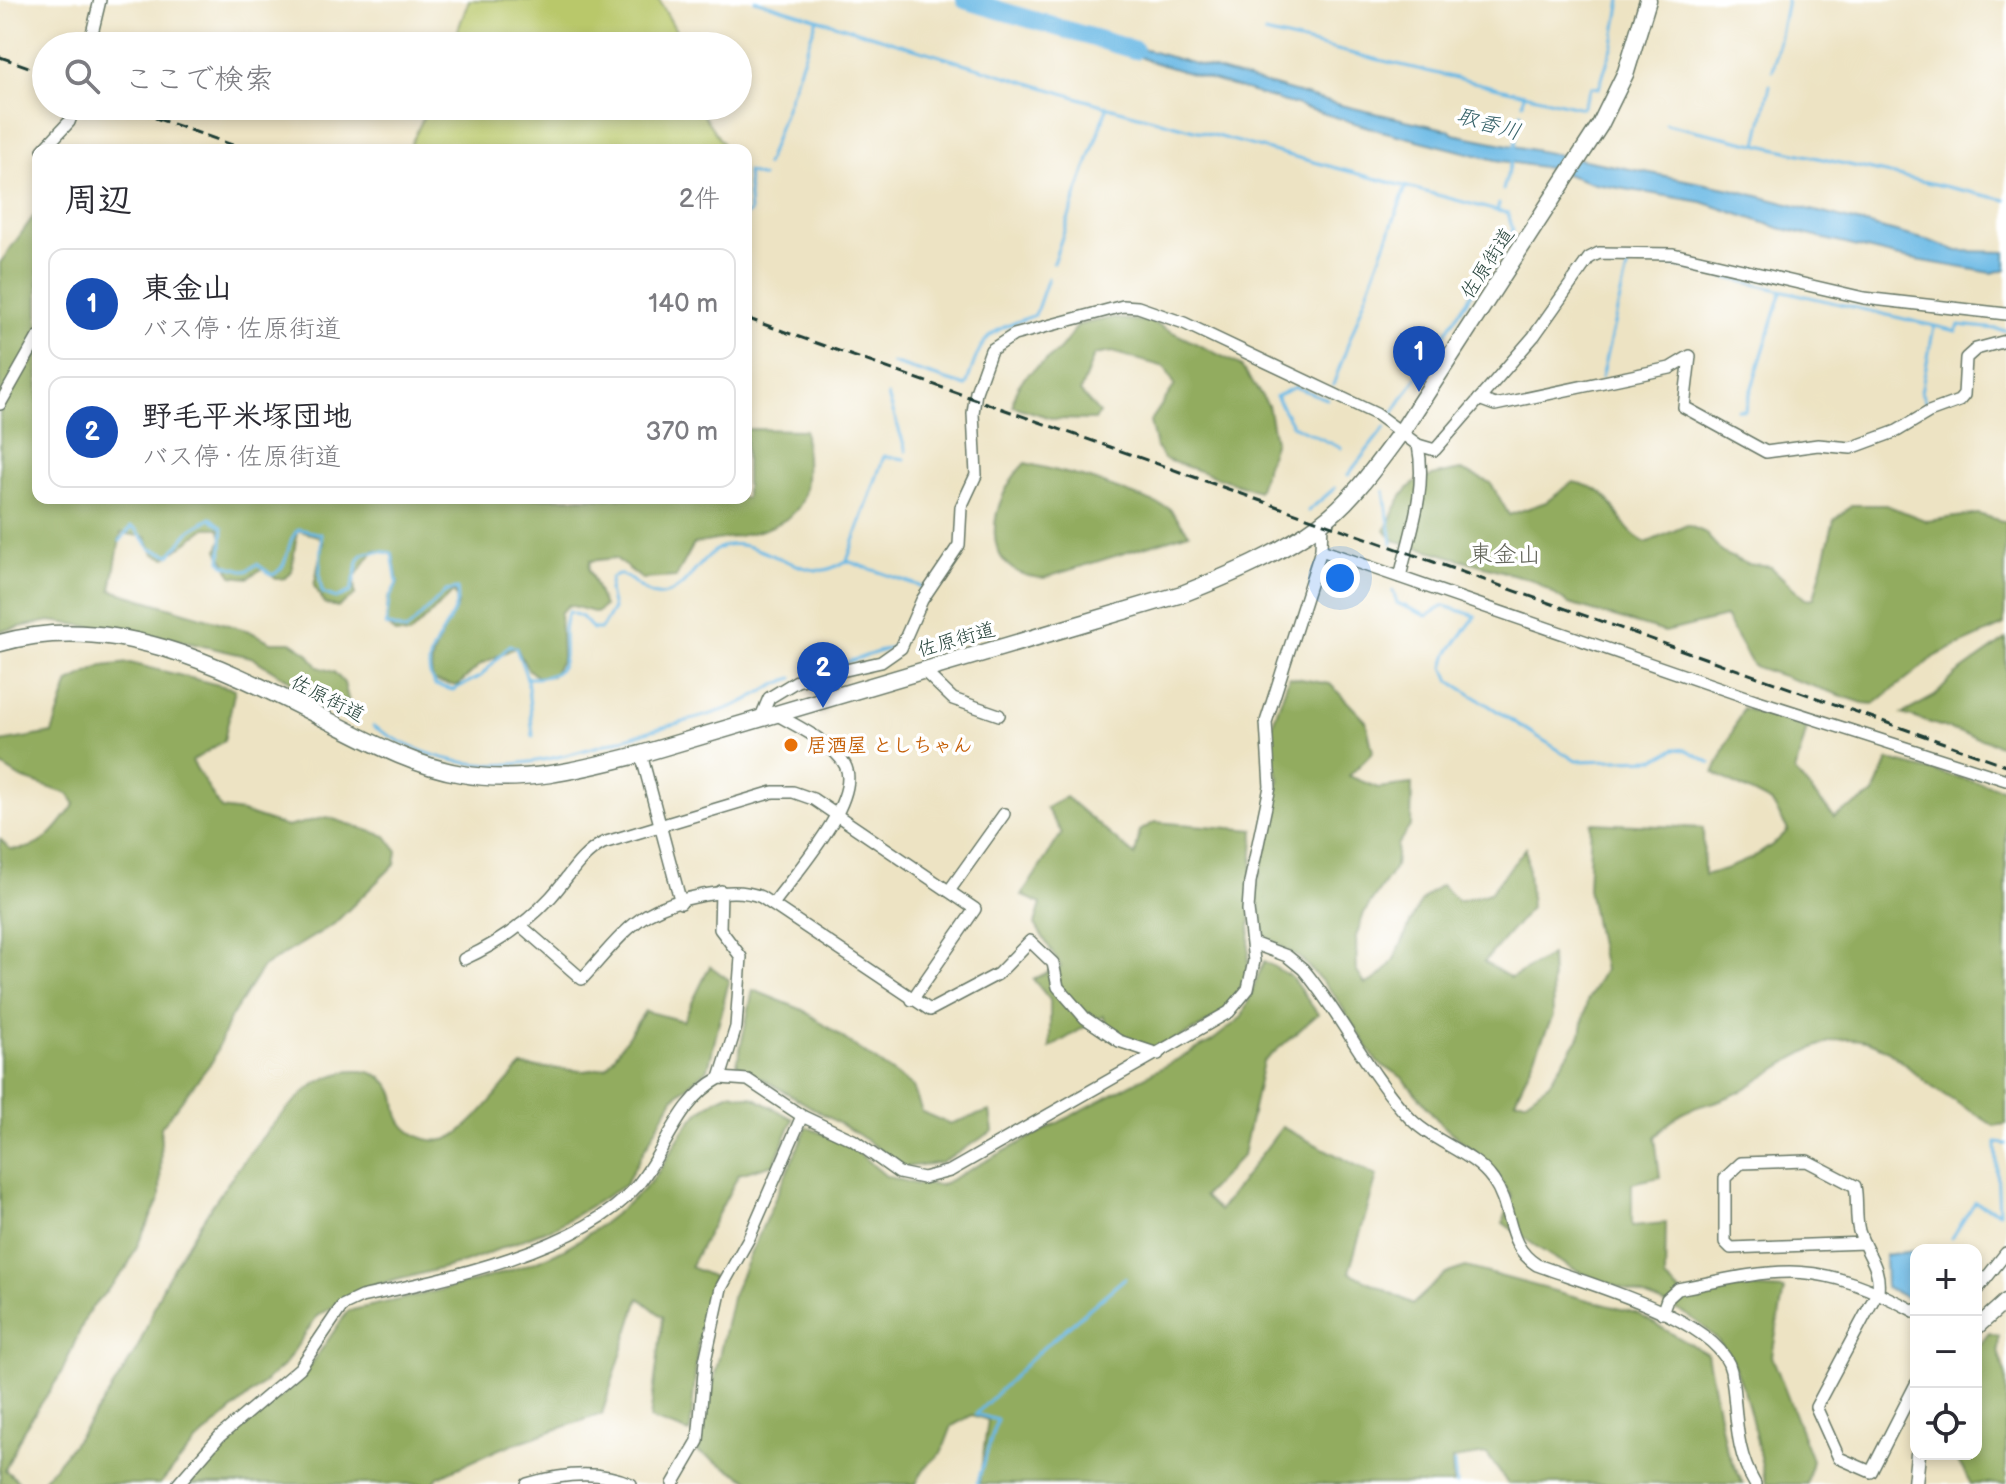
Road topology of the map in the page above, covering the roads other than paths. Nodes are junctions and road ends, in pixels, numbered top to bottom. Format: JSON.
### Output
{"nodes":[{"id":1,"x":100,"y":0,"type":"edge"},
{"id":2,"x":1648,"y":0,"type":"edge"},
{"id":3,"x":92,"y":32,"type":"edge"},
{"id":4,"x":70,"y":120,"type":"edge"},
{"id":5,"x":49,"y":144,"type":"edge"},
{"id":6,"x":2006,"y":314,"type":"edge"},
{"id":7,"x":2006,"y":341,"type":"edge"},
{"id":8,"x":32,"y":348,"type":"edge"},
{"id":9,"x":1479,"y":399,"type":"junction"},
{"id":10,"x":0,"y":404,"type":"edge"},
{"id":11,"x":1402,"y":431,"type":"junction"},
{"id":12,"x":1418,"y":445,"type":"junction"},
{"id":13,"x":1322,"y":523,"type":"junction"},
{"id":14,"x":1321,"y":550,"type":"junction"},
{"id":15,"x":1400,"y":577,"type":"junction"},
{"id":16,"x":0,"y":643,"type":"edge"},
{"id":17,"x":923,"y":670,"type":"junction"},
{"id":18,"x":768,"y":715,"type":"junction"},
{"id":19,"x":999,"y":715,"type":"dead end"},
{"id":20,"x":641,"y":754,"type":"junction"},
{"id":21,"x":2006,"y":780,"type":"edge"},
{"id":22,"x":836,"y":814,"type":"junction"},
{"id":23,"x":1004,"y":814,"type":"dead end"},
{"id":24,"x":659,"y":825,"type":"junction"},
{"id":25,"x":721,"y":891,"type":"junction"},
{"id":26,"x":949,"y":891,"type":"junction"},
{"id":27,"x":681,"y":903,"type":"junction"},
{"id":28,"x":773,"y":904,"type":"junction"},
{"id":29,"x":520,"y":925,"type":"junction"},
{"id":30,"x":1255,"y":944,"type":"junction"},
{"id":31,"x":464,"y":959,"type":"dead end"},
{"id":32,"x":912,"y":1000,"type":"junction"},
{"id":33,"x":1158,"y":1054,"type":"junction"},
{"id":34,"x":720,"y":1078,"type":"junction"},
{"id":35,"x":802,"y":1116,"type":"junction"},
{"id":36,"x":1864,"y":1243,"type":"junction"},
{"id":37,"x":2006,"y":1253,"type":"edge"},
{"id":38,"x":1982,"y":1283,"type":"edge"},
{"id":39,"x":1878,"y":1291,"type":"junction"},
{"id":40,"x":2006,"y":1301,"type":"edge"},
{"id":41,"x":1910,"y":1309,"type":"edge"},
{"id":42,"x":1662,"y":1313,"type":"junction"},
{"id":43,"x":1982,"y":1323,"type":"edge"},
{"id":44,"x":1914,"y":1388,"type":"edge"},
{"id":45,"x":1917,"y":1460,"type":"edge"},
{"id":46,"x":178,"y":1484,"type":"edge"},
{"id":47,"x":527,"y":1484,"type":"edge"},
{"id":48,"x":631,"y":1484,"type":"edge"},
{"id":49,"x":673,"y":1484,"type":"edge"},
{"id":50,"x":1755,"y":1484,"type":"edge"},
{"id":51,"x":1915,"y":1484,"type":"edge"}],
"edges":[{"from":1,"to":3,"type":"street"},
{"from":2,"to":11,"type":"highway","name":"佐原街道"},
{"from":4,"to":5,"type":"street"},
{"from":6,"to":9,"type":"street"},
{"from":7,"to":9,"type":"street"},
{"from":8,"to":10,"type":"street"},
{"from":9,"to":12,"type":"street"},
{"from":11,"to":12,"type":"street"},
{"from":11,"to":13,"type":"highway","name":"佐原街道"},
{"from":11,"to":18,"type":"street"},
{"from":12,"to":15,"type":"street"},
{"from":13,"to":14,"type":"street"},
{"from":13,"to":17,"type":"highway","name":"佐原街道"},
{"from":14,"to":15,"type":"street"},
{"from":14,"to":30,"type":"street"},
{"from":15,"to":21,"type":"street"},
{"from":16,"to":20,"type":"highway","name":"佐原街道"},
{"from":17,"to":18,"type":"highway","name":"佐原街道"},
{"from":17,"to":19,"type":"street"},
{"from":18,"to":20,"type":"highway","name":"佐原街道"},
{"from":18,"to":22,"type":"street"},
{"from":20,"to":24,"type":"street"},
{"from":22,"to":24,"type":"street"},
{"from":22,"to":26,"type":"street"},
{"from":22,"to":28,"type":"street"},
{"from":23,"to":26,"type":"street"},
{"from":24,"to":27,"type":"street"},
{"from":24,"to":29,"type":"street"},
{"from":25,"to":27,"type":"street"},
{"from":25,"to":28,"type":"street"},
{"from":25,"to":34,"type":"street"},
{"from":26,"to":32,"type":"street"},
{"from":27,"to":29,"type":"street"},
{"from":28,"to":32,"type":"street"},
{"from":29,"to":31,"type":"street"},
{"from":30,"to":33,"type":"street"},
{"from":30,"to":42,"type":"street"},
{"from":32,"to":33,"type":"street"},
{"from":33,"to":35,"type":"street"},
{"from":34,"to":35,"type":"street"},
{"from":34,"to":46,"type":"street"},
{"from":35,"to":49,"type":"street"},
{"from":36,"to":36,"type":"street"},
{"from":36,"to":39,"type":"street"},
{"from":37,"to":38,"type":"street"},
{"from":39,"to":41,"type":"street"},
{"from":39,"to":42,"type":"street"},
{"from":39,"to":44,"type":"street"},
{"from":40,"to":43,"type":"main road"},
{"from":42,"to":50,"type":"street"},
{"from":45,"to":51,"type":"main road"},
{"from":47,"to":48,"type":"street"}]}
